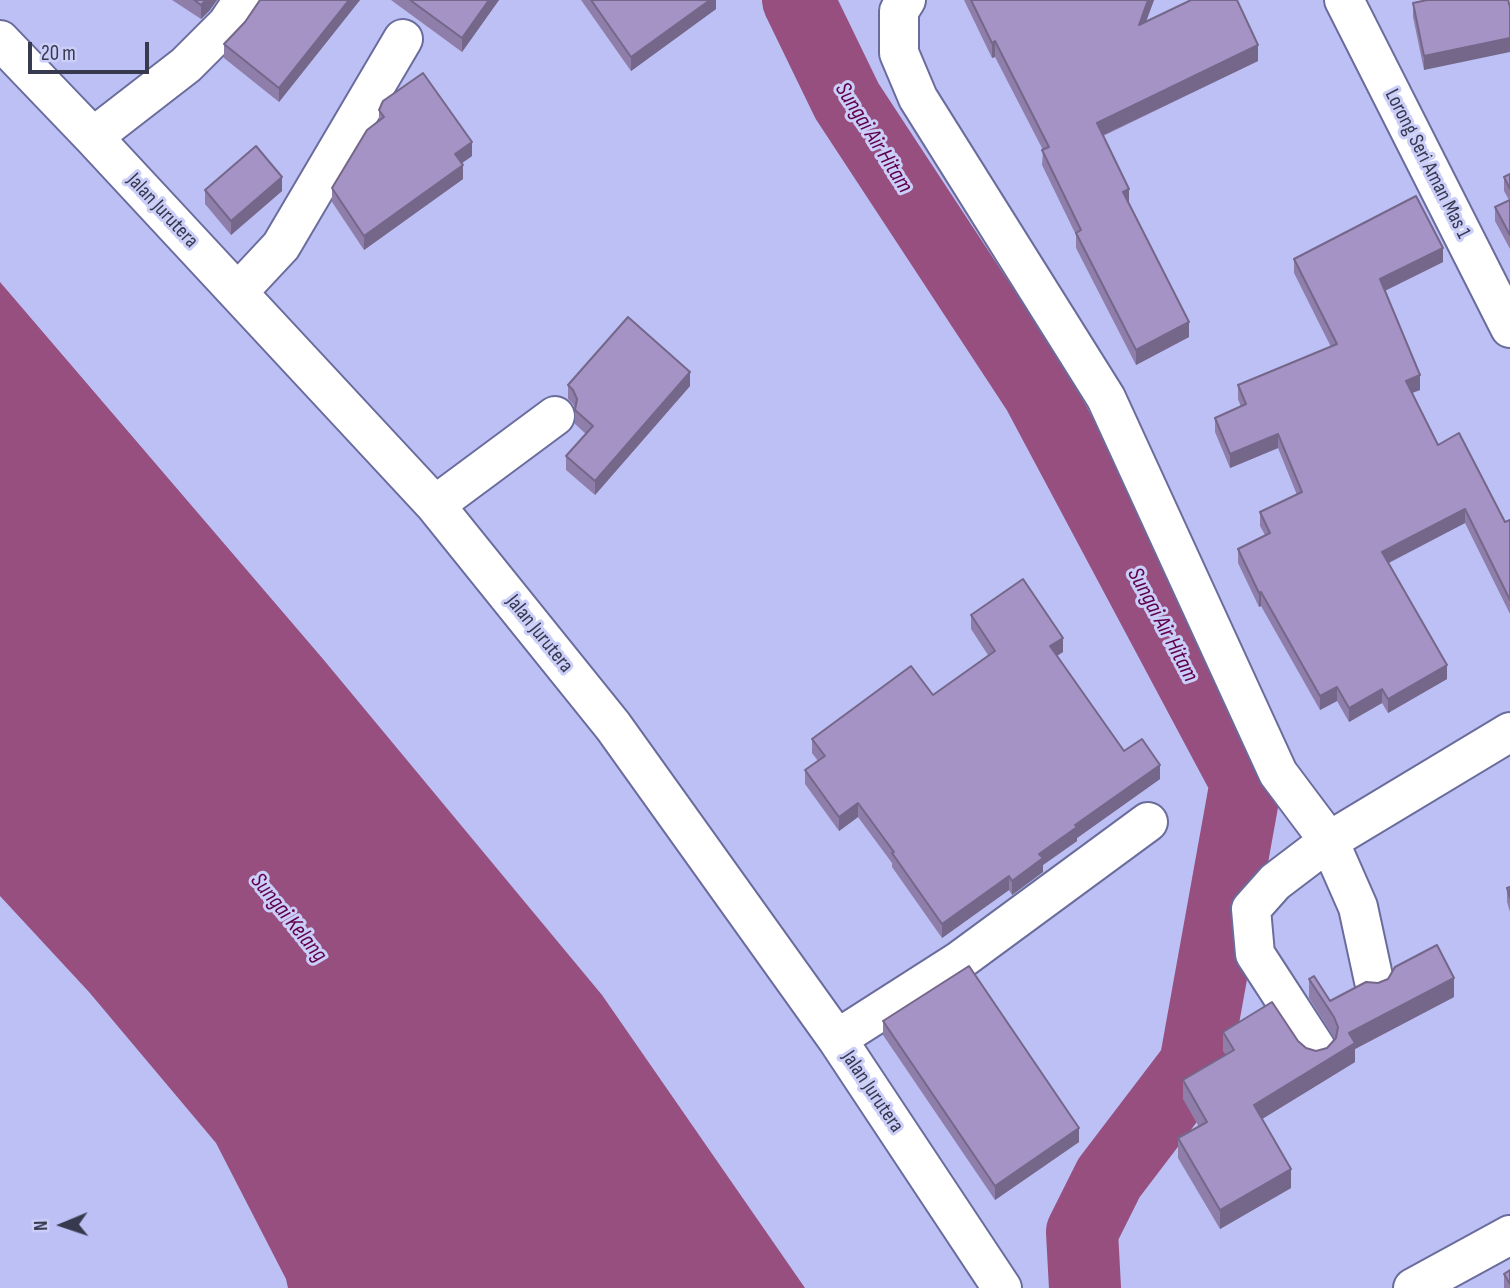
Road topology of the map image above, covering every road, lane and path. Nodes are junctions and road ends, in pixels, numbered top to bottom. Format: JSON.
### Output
{"nodes":[{"id":1,"x":243,"y":0,"type":"edge"},
{"id":2,"x":906,"y":0,"type":"edge"},
{"id":3,"x":1344,"y":0,"type":"edge"},
{"id":4,"x":403,"y":39,"type":"dead end"},
{"id":5,"x":0,"y":40,"type":"edge"},
{"id":6,"x":93,"y":137,"type":"junction"},
{"id":7,"x":238,"y":292,"type":"junction"},
{"id":8,"x":1510,"y":328,"type":"edge"},
{"id":9,"x":555,"y":416,"type":"dead end"},
{"id":10,"x":435,"y":505,"type":"junction"},
{"id":11,"x":1510,"y":732,"type":"edge"},
{"id":12,"x":1148,"y":822,"type":"dead end"},
{"id":13,"x":1329,"y":841,"type":"junction"},
{"id":14,"x":1374,"y":981,"type":"edge"},
{"id":15,"x":837,"y":1039,"type":"junction"},
{"id":16,"x":1316,"y":1048,"type":"edge"},
{"id":17,"x":1510,"y":1235,"type":"edge"},
{"id":18,"x":1002,"y":1288,"type":"edge"},
{"id":19,"x":1413,"y":1288,"type":"edge"}],
"edges":[{"from":1,"to":6,"type":"street"},
{"from":2,"to":13,"type":"street"},
{"from":3,"to":8,"type":"street","name":"Lorong Seri Aman Mas 1"},
{"from":4,"to":7,"type":"street"},
{"from":5,"to":6,"type":"street","name":"Jalan Jurutera"},
{"from":6,"to":7,"type":"street","name":"Jalan Jurutera"},
{"from":7,"to":10,"type":"street","name":"Jalan Jurutera"},
{"from":9,"to":10,"type":"street"},
{"from":10,"to":15,"type":"street","name":"Jalan Jurutera"},
{"from":11,"to":13,"type":"street"},
{"from":12,"to":15,"type":"street"},
{"from":13,"to":14,"type":"street"},
{"from":13,"to":16,"type":"street"},
{"from":15,"to":18,"type":"street","name":"Jalan Jurutera"},
{"from":17,"to":19,"type":"street"}]}
